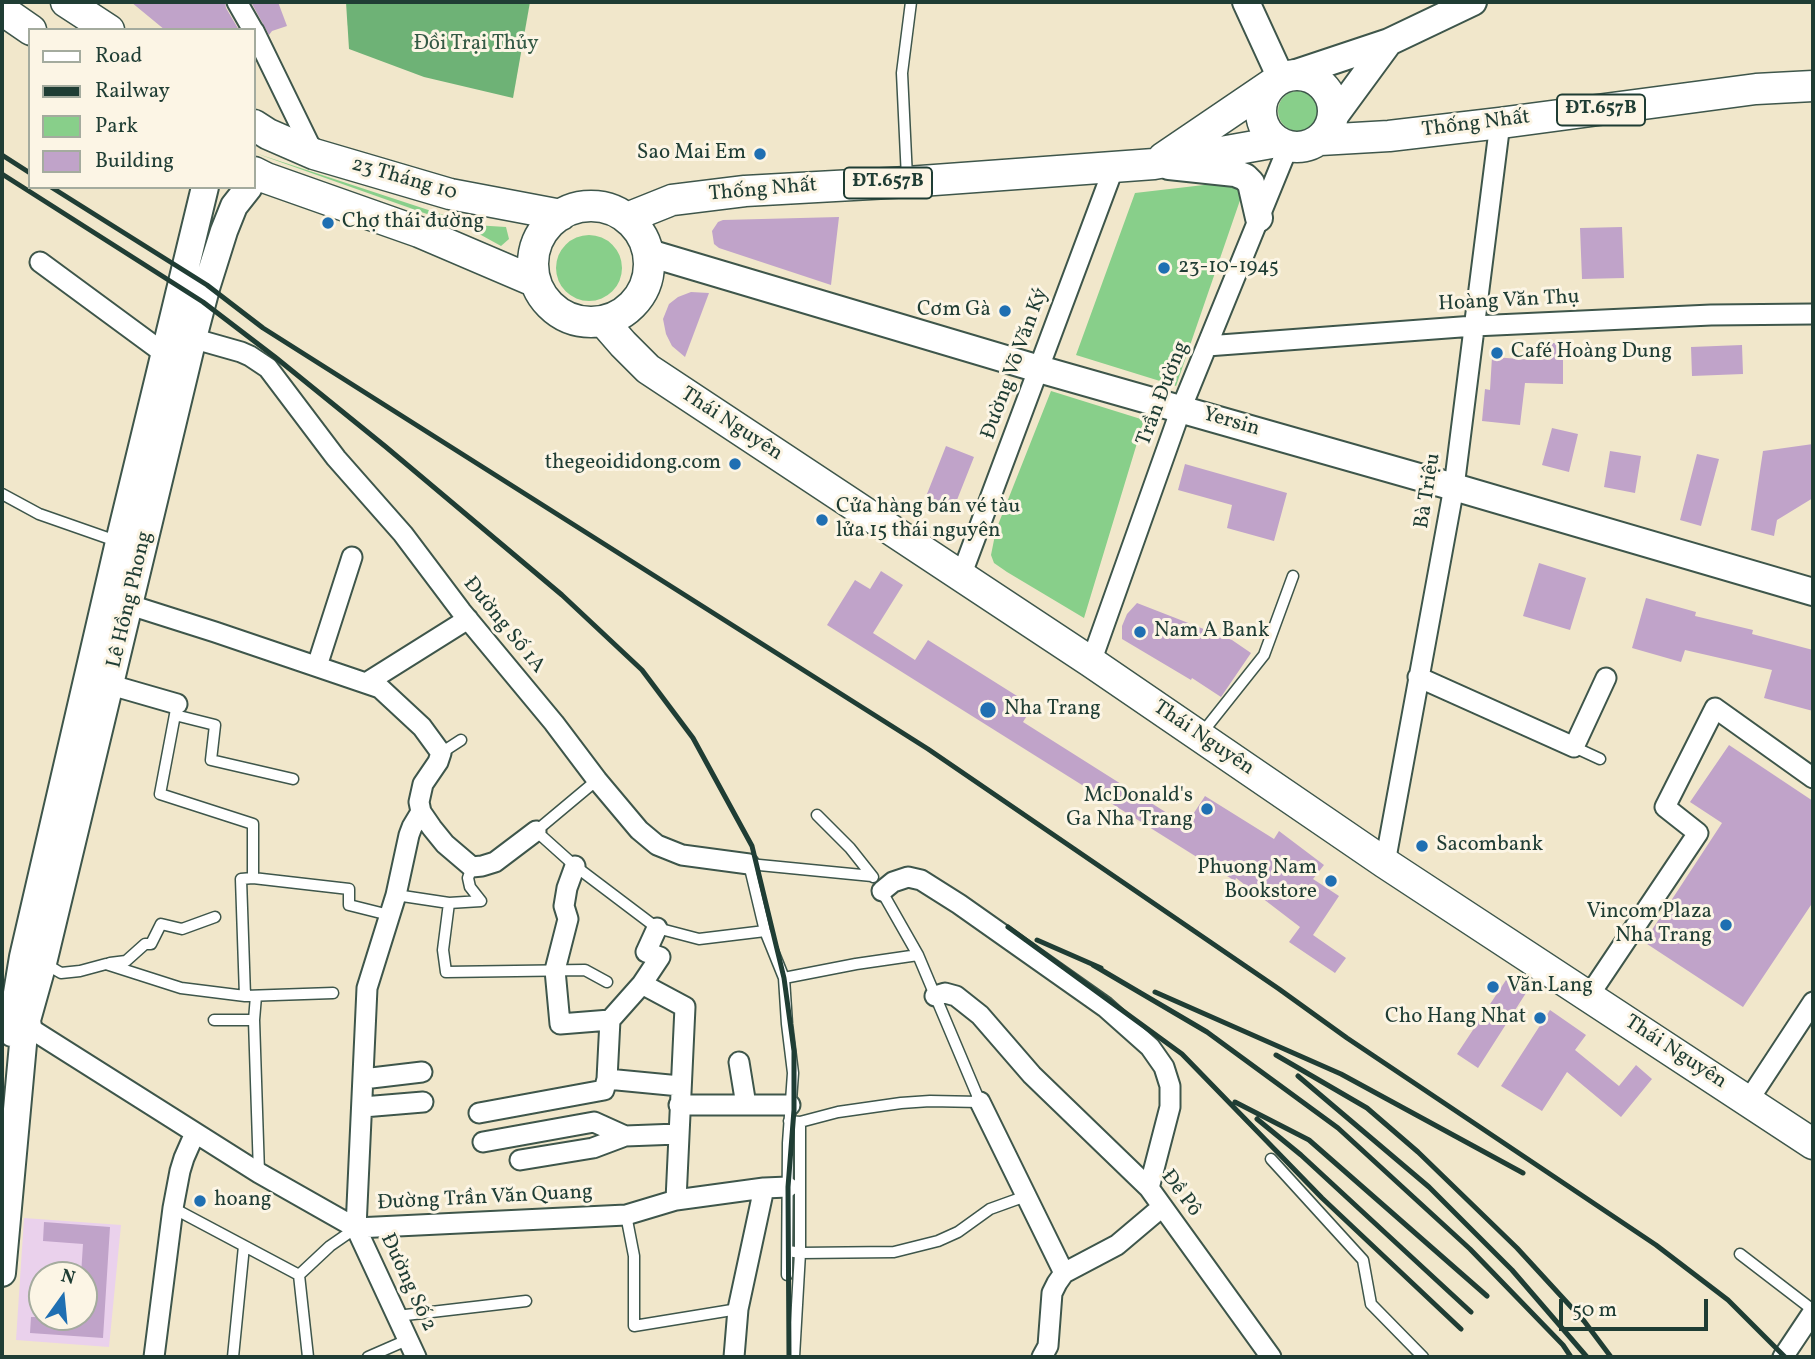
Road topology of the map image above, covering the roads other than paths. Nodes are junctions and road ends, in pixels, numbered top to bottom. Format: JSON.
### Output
{"nodes":[{"id":1,"x":66,"y":2,"type":"edge"},
{"id":2,"x":237,"y":2,"type":"edge"},
{"id":3,"x":911,"y":2,"type":"edge"},
{"id":4,"x":1246,"y":2,"type":"edge"},
{"id":5,"x":1473,"y":2,"type":"edge"},
{"id":6,"x":2,"y":10,"type":"edge"},
{"id":7,"x":28,"y":28,"type":"edge"},
{"id":8,"x":106,"y":28,"type":"edge"},
{"id":9,"x":251,"y":28,"type":"edge"},
{"id":10,"x":256,"y":37,"type":"edge"},
{"id":11,"x":1389,"y":42,"type":"junction"},
{"id":12,"x":1277,"y":81,"type":"junction"},
{"id":13,"x":1813,"y":86,"type":"edge"},
{"id":14,"x":1500,"y":123,"type":"junction"},
{"id":15,"x":1327,"y":129,"type":"junction"},
{"id":16,"x":258,"y":131,"type":"edge"},
{"id":17,"x":1282,"y":144,"type":"junction"},
{"id":18,"x":314,"y":154,"type":"junction"},
{"id":19,"x":1154,"y":164,"type":"junction"},
{"id":20,"x":1114,"y":167,"type":"junction"},
{"id":21,"x":256,"y":180,"type":"edge"},
{"id":22,"x":907,"y":182,"type":"junction"},
{"id":23,"x":205,"y":189,"type":"edge"},
{"id":24,"x":248,"y":189,"type":"edge"},
{"id":25,"x":561,"y":215,"type":"junction"},
{"id":26,"x":627,"y":218,"type":"junction"},
{"id":27,"x":1259,"y":218,"type":"junction"},
{"id":28,"x":649,"y":253,"type":"junction"},
{"id":29,"x":40,"y":262,"type":"dead end"},
{"id":30,"x":536,"y":282,"type":"junction"},
{"id":31,"x":1813,"y":314,"type":"edge"},
{"id":32,"x":603,"y":321,"type":"junction"},
{"id":33,"x":1474,"y":326,"type":"junction"},
{"id":34,"x":176,"y":342,"type":"junction"},
{"id":35,"x":1208,"y":346,"type":"junction"},
{"id":36,"x":1039,"y":369,"type":"junction"},
{"id":37,"x":1181,"y":409,"type":"junction"},
{"id":38,"x":1454,"y":487,"type":"junction"},
{"id":39,"x":2,"y":494,"type":"edge"},
{"id":40,"x":119,"y":542,"type":"junction"},
{"id":41,"x":352,"y":557,"type":"dead end"},
{"id":42,"x":961,"y":576,"type":"junction"},
{"id":43,"x":1293,"y":576,"type":"dead end"},
{"id":44,"x":1813,"y":592,"type":"edge"},
{"id":45,"x":130,"y":606,"type":"junction"},
{"id":46,"x":468,"y":619,"type":"junction"},
{"id":47,"x":1091,"y":662,"type":"junction"},
{"id":48,"x":317,"y":666,"type":"junction"},
{"id":49,"x":1418,"y":677,"type":"junction"},
{"id":50,"x":1606,"y":678,"type":"dead end"},
{"id":51,"x":366,"y":683,"type":"junction"},
{"id":52,"x":111,"y":685,"type":"junction"},
{"id":53,"x":176,"y":710,"type":"junction"},
{"id":54,"x":1200,"y":736,"type":"junction"},
{"id":55,"x":461,"y":740,"type":"dead end"},
{"id":56,"x":1574,"y":747,"type":"junction"},
{"id":57,"x":441,"y":753,"type":"junction"},
{"id":58,"x":1600,"y":759,"type":"dead end"},
{"id":59,"x":1813,"y":778,"type":"edge"},
{"id":60,"x":293,"y":779,"type":"dead end"},
{"id":61,"x":597,"y":780,"type":"junction"},
{"id":62,"x":421,"y":812,"type":"junction"},
{"id":63,"x":817,"y":815,"type":"dead end"},
{"id":64,"x":536,"y":831,"type":"junction"},
{"id":65,"x":1385,"y":863,"type":"junction"},
{"id":66,"x":748,"y":864,"type":"junction"},
{"id":67,"x":575,"y":866,"type":"junction"},
{"id":68,"x":472,"y":867,"type":"junction"},
{"id":69,"x":254,"y":878,"type":"junction"},
{"id":70,"x":877,"y":883,"type":"junction"},
{"id":71,"x":396,"y":895,"type":"junction"},
{"id":72,"x":449,"y":903,"type":"junction"},
{"id":73,"x":389,"y":915,"type":"junction"},
{"id":74,"x":215,"y":918,"type":"dead end"},
{"id":75,"x":657,"y":928,"type":"junction"},
{"id":76,"x":765,"y":931,"type":"junction"},
{"id":77,"x":918,"y":955,"type":"junction"},
{"id":78,"x":43,"y":963,"type":"junction"},
{"id":79,"x":106,"y":964,"type":"junction"},
{"id":80,"x":555,"y":970,"type":"junction"},
{"id":81,"x":784,"y":978,"type":"junction"},
{"id":82,"x":607,"y":982,"type":"dead end"},
{"id":83,"x":642,"y":984,"type":"junction"},
{"id":84,"x":333,"y":993,"type":"dead end"},
{"id":85,"x":251,"y":996,"type":"junction"},
{"id":86,"x":935,"y":996,"type":"junction"},
{"id":87,"x":1588,"y":997,"type":"junction"},
{"id":88,"x":1813,"y":1002,"type":"edge"},
{"id":89,"x":214,"y":1020,"type":"dead end"},
{"id":90,"x":254,"y":1020,"type":"junction"},
{"id":91,"x":610,"y":1020,"type":"junction"},
{"id":92,"x":14,"y":1025,"type":"edge"},
{"id":93,"x":740,"y":1062,"type":"dead end"},
{"id":94,"x":422,"y":1072,"type":"dead end"},
{"id":95,"x":363,"y":1079,"type":"junction"},
{"id":96,"x":607,"y":1079,"type":"junction"},
{"id":97,"x":680,"y":1096,"type":"junction"},
{"id":98,"x":1748,"y":1101,"type":"junction"},
{"id":99,"x":423,"y":1102,"type":"dead end"},
{"id":100,"x":980,"y":1102,"type":"junction"},
{"id":101,"x":746,"y":1105,"type":"junction"},
{"id":102,"x":363,"y":1107,"type":"junction"},
{"id":103,"x":479,"y":1113,"type":"dead end"},
{"id":104,"x":793,"y":1116,"type":"junction"},
{"id":105,"x":195,"y":1133,"type":"junction"},
{"id":106,"x":2,"y":1134,"type":"edge"},
{"id":107,"x":678,"y":1134,"type":"junction"},
{"id":108,"x":625,"y":1136,"type":"junction"},
{"id":109,"x":483,"y":1142,"type":"dead end"},
{"id":110,"x":1813,"y":1144,"type":"edge"},
{"id":111,"x":520,"y":1160,"type":"dead end"},
{"id":112,"x":1271,"y":1160,"type":"dead end"},
{"id":113,"x":259,"y":1173,"type":"junction"},
{"id":114,"x":788,"y":1187,"type":"junction"},
{"id":115,"x":764,"y":1188,"type":"junction"},
{"id":116,"x":1149,"y":1188,"type":"junction"},
{"id":117,"x":1026,"y":1196,"type":"junction"},
{"id":118,"x":676,"y":1200,"type":"junction"},
{"id":119,"x":1162,"y":1207,"type":"junction"},
{"id":120,"x":173,"y":1208,"type":"junction"},
{"id":121,"x":626,"y":1215,"type":"junction"},
{"id":122,"x":356,"y":1228,"type":"junction"},
{"id":123,"x":244,"y":1246,"type":"junction"},
{"id":124,"x":789,"y":1251,"type":"junction"},
{"id":125,"x":800,"y":1253,"type":"junction"},
{"id":126,"x":1740,"y":1254,"type":"dead end"},
{"id":127,"x":2,"y":1273,"type":"edge"},
{"id":128,"x":1064,"y":1273,"type":"junction"},
{"id":129,"x":299,"y":1275,"type":"junction"},
{"id":130,"x":787,"y":1275,"type":"dead end"},
{"id":131,"x":526,"y":1301,"type":"dead end"},
{"id":132,"x":738,"y":1309,"type":"junction"},
{"id":133,"x":1813,"y":1311,"type":"edge"},
{"id":134,"x":397,"y":1316,"type":"junction"},
{"id":135,"x":411,"y":1348,"type":"edge"},
{"id":136,"x":154,"y":1357,"type":"edge"},
{"id":137,"x":233,"y":1357,"type":"edge"},
{"id":138,"x":308,"y":1357,"type":"edge"},
{"id":139,"x":368,"y":1357,"type":"edge"},
{"id":140,"x":734,"y":1357,"type":"edge"},
{"id":141,"x":793,"y":1357,"type":"edge"},
{"id":142,"x":1042,"y":1357,"type":"edge"},
{"id":143,"x":1271,"y":1357,"type":"edge"},
{"id":144,"x":1423,"y":1357,"type":"edge"},
{"id":145,"x":1783,"y":1357,"type":"edge"}],
"edges":[{"from":1,"to":8,"type":"main road"},
{"from":2,"to":9,"type":"street"},
{"from":3,"to":22,"type":"lane"},
{"from":4,"to":12,"type":"main road"},
{"from":5,"to":11,"type":"main road"},
{"from":6,"to":7,"type":"main road"},
{"from":10,"to":18,"type":"street"},
{"from":11,"to":12,"type":"main road"},
{"from":11,"to":15,"type":"main road"},
{"from":12,"to":15,"type":"main road"},
{"from":12,"to":17,"type":"main road"},
{"from":12,"to":19,"type":"main road","name":"Thống Nhất","number":"ĐT.657B"},
{"from":13,"to":14,"type":"main road","name":"Thống Nhất","number":"ĐT.657B"},
{"from":14,"to":15,"type":"main road","name":"Thống Nhất","number":"ĐT.657B"},
{"from":14,"to":33,"type":"street","name":"Bà Triệu"},
{"from":15,"to":17,"type":"main road","name":"Thống Nhất","number":"ĐT.657B"},
{"from":16,"to":18,"type":"main road","name":"23 Tháng 10"},
{"from":17,"to":19,"type":"main road","name":"Thống Nhất","number":"ĐT.657B"},
{"from":17,"to":27,"type":"street","name":"Trần Đường"},
{"from":18,"to":25,"type":"main road","name":"23 Tháng 10"},
{"from":19,"to":20,"type":"main road","name":"Thống Nhất","number":"ĐT.657B"},
{"from":19,"to":27,"type":"main road"},
{"from":20,"to":22,"type":"main road","name":"Thống Nhất","number":"ĐT.657B"},
{"from":20,"to":36,"type":"street","name":"Đường Võ Văn Ký"},
{"from":21,"to":30,"type":"main road","name":"23 Tháng 10"},
{"from":22,"to":26,"type":"main road","name":"Thống Nhất","number":"ĐT.657B"},
{"from":23,"to":34,"type":"main road","name":"Lê Hồng Phong"},
{"from":24,"to":34,"type":"main road","name":"Lê Hồng Phong"},
{"from":25,"to":26,"type":"main road"},
{"from":25,"to":30,"type":"main road"},
{"from":26,"to":28,"type":"main road"},
{"from":27,"to":35,"type":"street","name":"Trần Đường"},
{"from":28,"to":32,"type":"main road"},
{"from":28,"to":36,"type":"main road","name":"Yersin"},
{"from":29,"to":34,"type":"street"},
{"from":30,"to":32,"type":"main road"},
{"from":31,"to":33,"type":"street","name":"Hoàng Văn Thụ"},
{"from":32,"to":42,"type":"main road","name":"Thái Nguyên"},
{"from":33,"to":35,"type":"street","name":"Hoàng Văn Thụ"},
{"from":33,"to":38,"type":"street","name":"Bà Triệu"},
{"from":34,"to":40,"type":"main road","name":"Lê Hồng Phong"},
{"from":34,"to":45,"type":"main road","name":"Lê Hồng Phong"},
{"from":34,"to":46,"type":"street","name":"Đường Số 1A"},
{"from":35,"to":37,"type":"street","name":"Trần Đường"},
{"from":36,"to":37,"type":"main road","name":"Yersin"},
{"from":36,"to":42,"type":"street","name":"Đường Võ Văn Ký"},
{"from":37,"to":38,"type":"main road","name":"Yersin"},
{"from":37,"to":47,"type":"street","name":"Trần Đường"},
{"from":38,"to":44,"type":"main road","name":"Yersin"},
{"from":38,"to":49,"type":"street","name":"Bà Triệu"},
{"from":39,"to":40,"type":"lane"},
{"from":40,"to":92,"type":"main road","name":"Lê Hồng Phong"},
{"from":41,"to":48,"type":"street"},
{"from":42,"to":47,"type":"main road","name":"Thái Nguyên"},
{"from":43,"to":54,"type":"lane"},
{"from":45,"to":48,"type":"street"},
{"from":45,"to":52,"type":"main road","name":"Lê Hồng Phong"},
{"from":46,"to":51,"type":"street"},
{"from":46,"to":61,"type":"street","name":"Đường Số 1A"},
{"from":47,"to":54,"type":"main road","name":"Thái Nguyên"},
{"from":48,"to":51,"type":"street"},
{"from":49,"to":56,"type":"street"},
{"from":49,"to":65,"type":"street","name":"Bà Triệu"},
{"from":50,"to":56,"type":"street"},
{"from":51,"to":57,"type":"street"},
{"from":52,"to":53,"type":"street"},
{"from":52,"to":78,"type":"main road","name":"Lê Hồng Phong"},
{"from":53,"to":60,"type":"lane"},
{"from":53,"to":69,"type":"lane"},
{"from":54,"to":65,"type":"main road","name":"Thái Nguyên"},
{"from":55,"to":57,"type":"lane"},
{"from":56,"to":58,"type":"lane"},
{"from":57,"to":62,"type":"street"},
{"from":59,"to":87,"type":"street"},
{"from":61,"to":64,"type":"lane"},
{"from":61,"to":66,"type":"street","name":"Đường Số 1A"},
{"from":62,"to":68,"type":"street"},
{"from":62,"to":71,"type":"street"},
{"from":63,"to":70,"type":"lane"},
{"from":64,"to":67,"type":"lane"},
{"from":64,"to":68,"type":"street"},
{"from":65,"to":87,"type":"main road","name":"Thái Nguyên"},
{"from":66,"to":70,"type":"lane"},
{"from":66,"to":76,"type":"lane"},
{"from":67,"to":75,"type":"lane"},
{"from":67,"to":80,"type":"street"},
{"from":68,"to":72,"type":"lane"},
{"from":69,"to":73,"type":"lane"},
{"from":69,"to":85,"type":"lane"},
{"from":70,"to":77,"type":"lane"},
{"from":70,"to":116,"type":"street"},
{"from":71,"to":72,"type":"lane"},
{"from":71,"to":73,"type":"street"},
{"from":72,"to":80,"type":"lane"},
{"from":73,"to":95,"type":"street"},
{"from":74,"to":79,"type":"lane"},
{"from":75,"to":76,"type":"lane"},
{"from":75,"to":83,"type":"street"},
{"from":76,"to":81,"type":"lane"},
{"from":77,"to":81,"type":"lane"},
{"from":77,"to":86,"type":"lane"},
{"from":78,"to":79,"type":"lane"},
{"from":78,"to":92,"type":"main road","name":"Lê Hồng Phong"},
{"from":79,"to":85,"type":"lane"},
{"from":80,"to":82,"type":"lane"},
{"from":80,"to":91,"type":"street"},
{"from":81,"to":104,"type":"lane"},
{"from":83,"to":91,"type":"street"},
{"from":83,"to":97,"type":"street"},
{"from":84,"to":85,"type":"lane"},
{"from":85,"to":90,"type":"lane"},
{"from":86,"to":100,"type":"lane"},
{"from":86,"to":116,"type":"street","name":"Đề Pô"},
{"from":87,"to":98,"type":"main road","name":"Thái Nguyên"},
{"from":88,"to":98,"type":"street"},
{"from":89,"to":90,"type":"lane"},
{"from":90,"to":113,"type":"lane"},
{"from":91,"to":96,"type":"street"},
{"from":92,"to":105,"type":"street","name":"Đường Trần Văn Quang"},
{"from":92,"to":106,"type":"main road","name":"Lê Hồng Phong"},
{"from":92,"to":127,"type":"main road","name":"Lê Hồng Phong"},
{"from":93,"to":101,"type":"street"},
{"from":94,"to":95,"type":"street"},
{"from":95,"to":102,"type":"street"},
{"from":96,"to":97,"type":"street"},
{"from":96,"to":103,"type":"street"},
{"from":97,"to":101,"type":"street"},
{"from":97,"to":107,"type":"street"},
{"from":98,"to":110,"type":"main road","name":"Thái Nguyên"},
{"from":99,"to":102,"type":"street"},
{"from":100,"to":104,"type":"lane"},
{"from":100,"to":117,"type":"street"},
{"from":101,"to":104,"type":"street"},
{"from":102,"to":122,"type":"street"},
{"from":104,"to":114,"type":"lane"},
{"from":104,"to":125,"type":"lane"},
{"from":105,"to":113,"type":"street","name":"Đường Trần Văn Quang"},
{"from":105,"to":120,"type":"street"},
{"from":107,"to":108,"type":"street"},
{"from":107,"to":118,"type":"street"},
{"from":108,"to":109,"type":"street"},
{"from":108,"to":111,"type":"street"},
{"from":112,"to":144,"type":"lane"},
{"from":113,"to":122,"type":"street","name":"Đường Trần Văn Quang"},
{"from":114,"to":115,"type":"street","name":"Đường Trần Văn Quang"},
{"from":114,"to":124,"type":"lane"},
{"from":115,"to":118,"type":"street","name":"Đường Trần Văn Quang"},
{"from":115,"to":132,"type":"street"},
{"from":116,"to":119,"type":"street","name":"Đề Pô"},
{"from":117,"to":125,"type":"lane"},
{"from":117,"to":128,"type":"street"},
{"from":118,"to":121,"type":"street","name":"Đường Trần Văn Quang"},
{"from":119,"to":128,"type":"street"},
{"from":119,"to":143,"type":"street","name":"Đề Pô"},
{"from":120,"to":123,"type":"lane"},
{"from":120,"to":136,"type":"street"},
{"from":121,"to":122,"type":"street","name":"Đường Trần Văn Quang"},
{"from":121,"to":132,"type":"lane"},
{"from":122,"to":129,"type":"lane"},
{"from":122,"to":134,"type":"street","name":"Đường Số 2"},
{"from":123,"to":129,"type":"lane"},
{"from":123,"to":137,"type":"lane"},
{"from":124,"to":125,"type":"lane"},
{"from":124,"to":130,"type":"lane"},
{"from":125,"to":141,"type":"lane"},
{"from":126,"to":133,"type":"lane"},
{"from":128,"to":142,"type":"street"},
{"from":129,"to":138,"type":"lane"},
{"from":131,"to":134,"type":"lane"},
{"from":132,"to":140,"type":"street"},
{"from":133,"to":145,"type":"street"},
{"from":134,"to":135,"type":"street","name":"Đường Số 2"},
{"from":135,"to":139,"type":"lane"}]}
